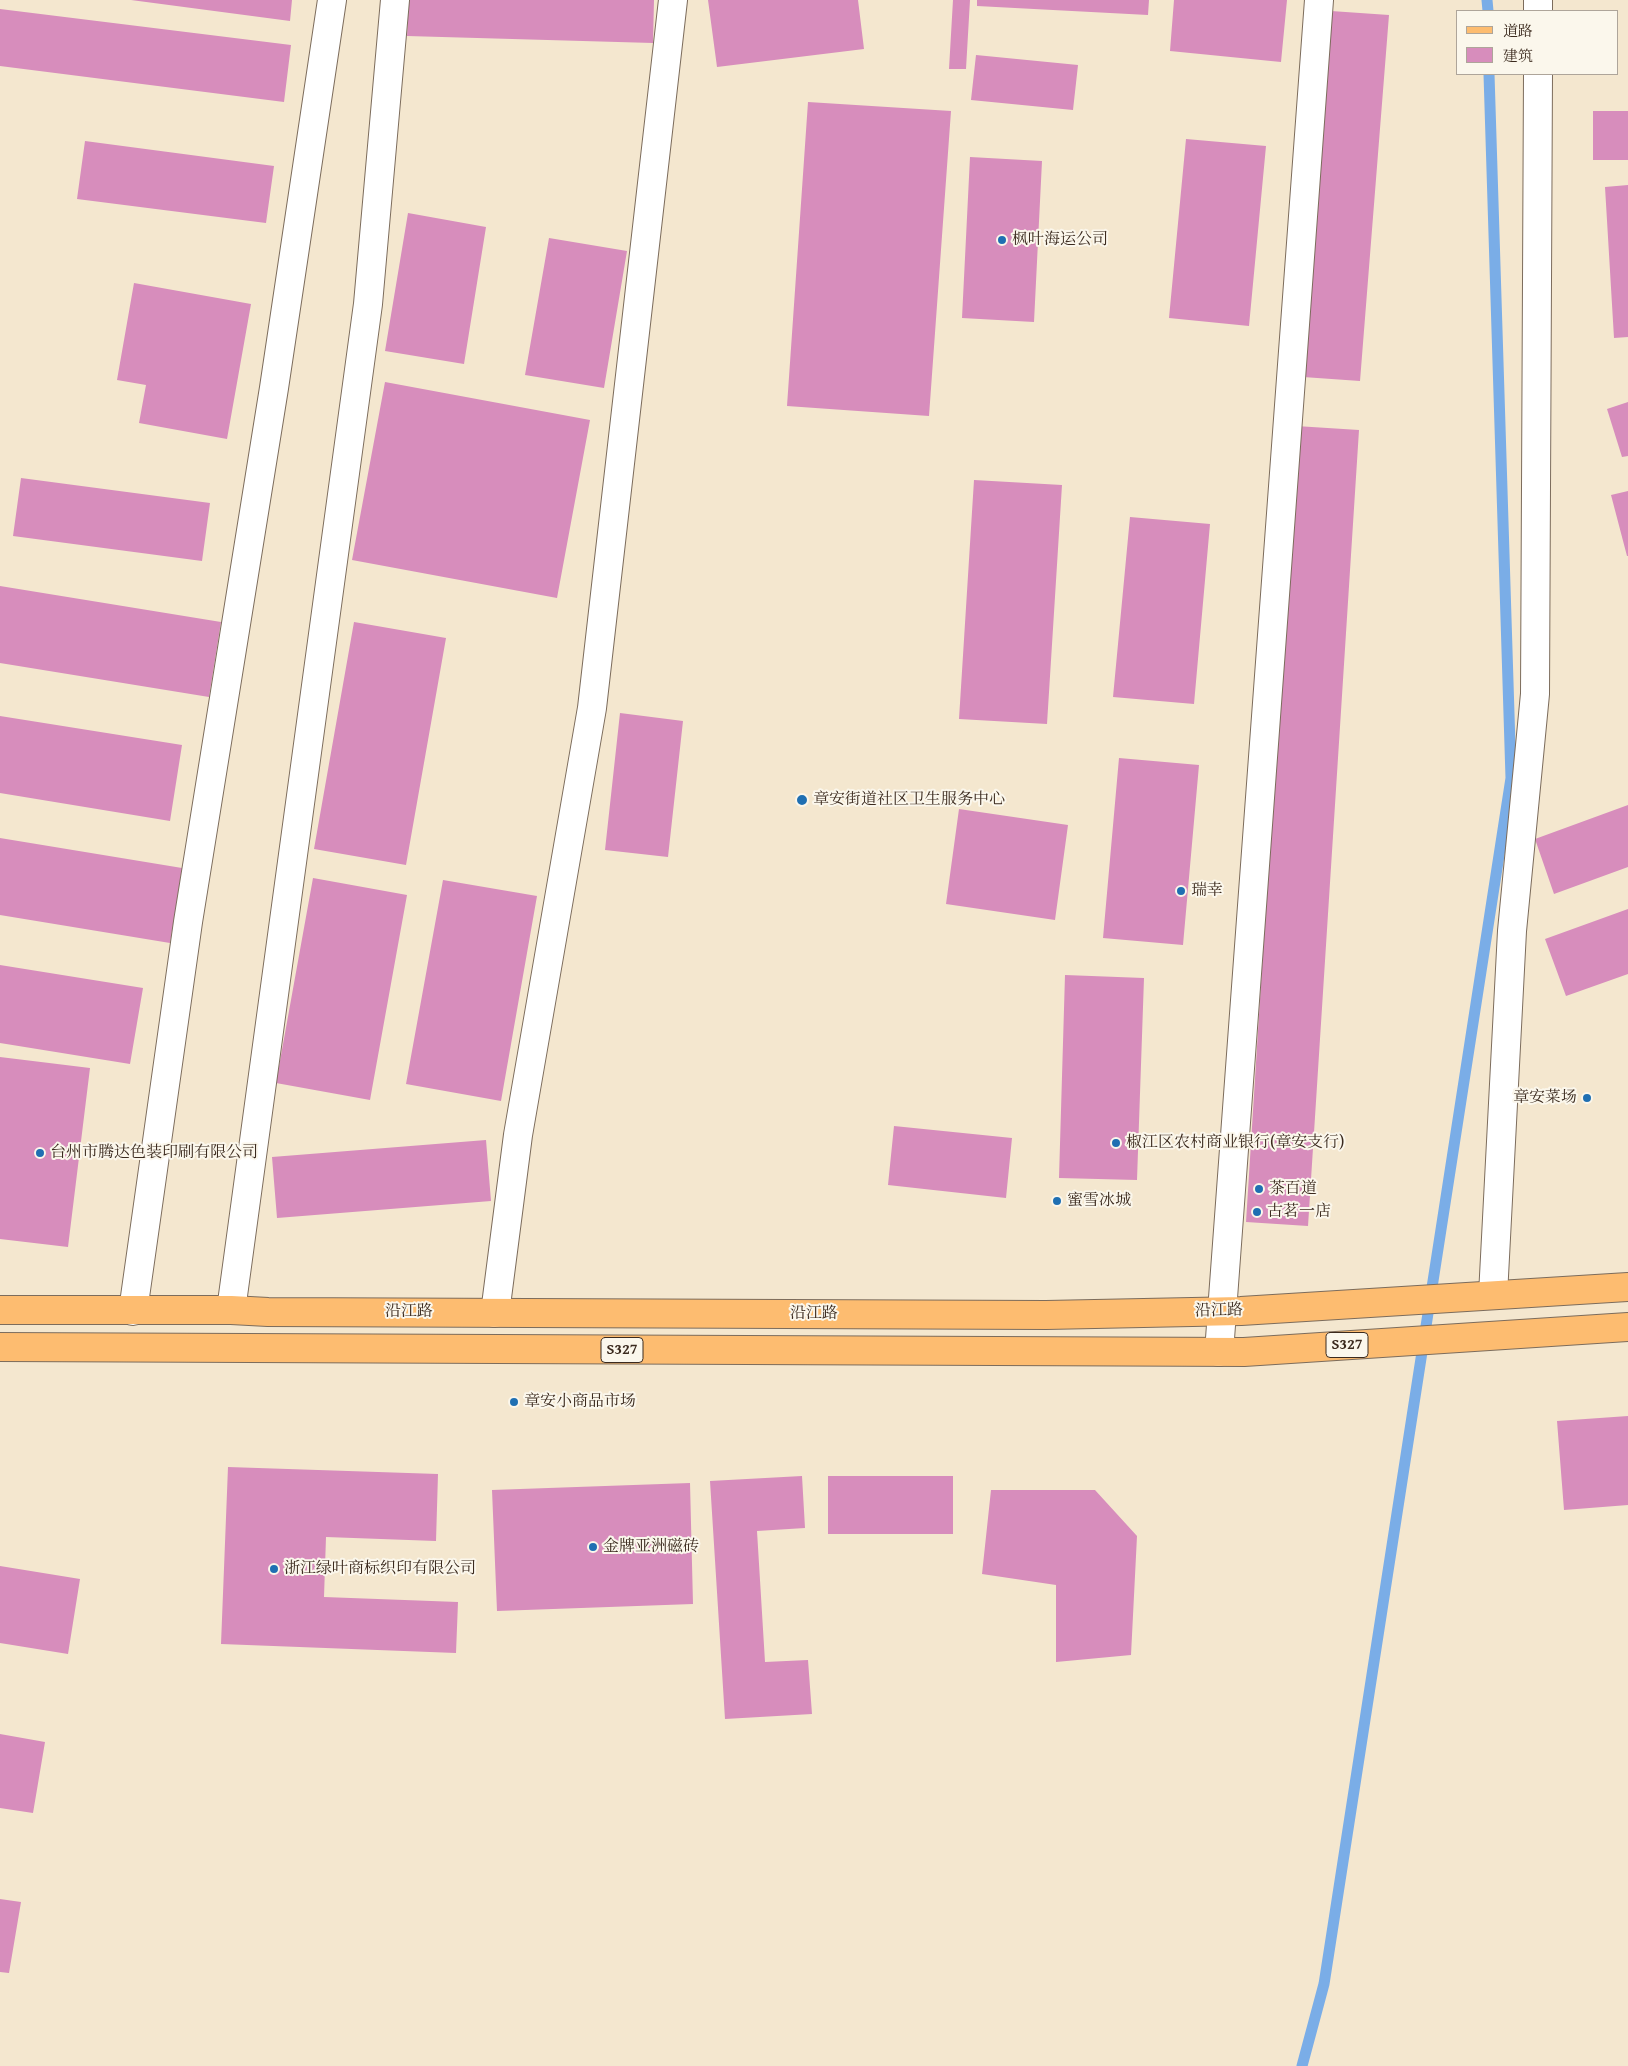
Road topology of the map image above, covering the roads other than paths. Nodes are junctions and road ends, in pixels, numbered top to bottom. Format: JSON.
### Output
{"nodes":[{"id":1,"x":332,"y":0,"type":"edge"},
{"id":2,"x":395,"y":0,"type":"edge"},
{"id":3,"x":673,"y":0,"type":"edge"},
{"id":4,"x":1319,"y":0,"type":"edge"},
{"id":5,"x":1538,"y":75,"type":"edge"},
{"id":6,"x":1628,"y":1287,"type":"edge"},
{"id":7,"x":1493,"y":1295,"type":"junction"},
{"id":8,"x":0,"y":1310,"type":"edge"},
{"id":9,"x":231,"y":1310,"type":"junction"},
{"id":10,"x":133,"y":1311,"type":"junction"},
{"id":11,"x":1232,"y":1312,"type":"junction"},
{"id":12,"x":495,"y":1313,"type":"junction"},
{"id":13,"x":1628,"y":1327,"type":"edge"},
{"id":14,"x":0,"y":1348,"type":"edge"},
{"id":15,"x":1232,"y":1352,"type":"junction"}],
"edges":[{"from":1,"to":10,"type":"street"},
{"from":2,"to":9,"type":"street"},
{"from":3,"to":12,"type":"street"},
{"from":4,"to":11,"type":"street"},
{"from":5,"to":7,"type":"street"},
{"from":6,"to":7,"type":"main road","name":"沿江路"},
{"from":7,"to":11,"type":"main road","name":"沿江路"},
{"from":8,"to":10,"type":"main road","name":"沿江路"},
{"from":9,"to":10,"type":"main road","name":"沿江路"},
{"from":9,"to":12,"type":"main road","name":"沿江路"},
{"from":11,"to":12,"type":"main road","name":"沿江路"},
{"from":11,"to":15,"type":"street"},
{"from":13,"to":15,"type":"main road","number":"S327"},
{"from":14,"to":15,"type":"main road","number":"S327"}]}
